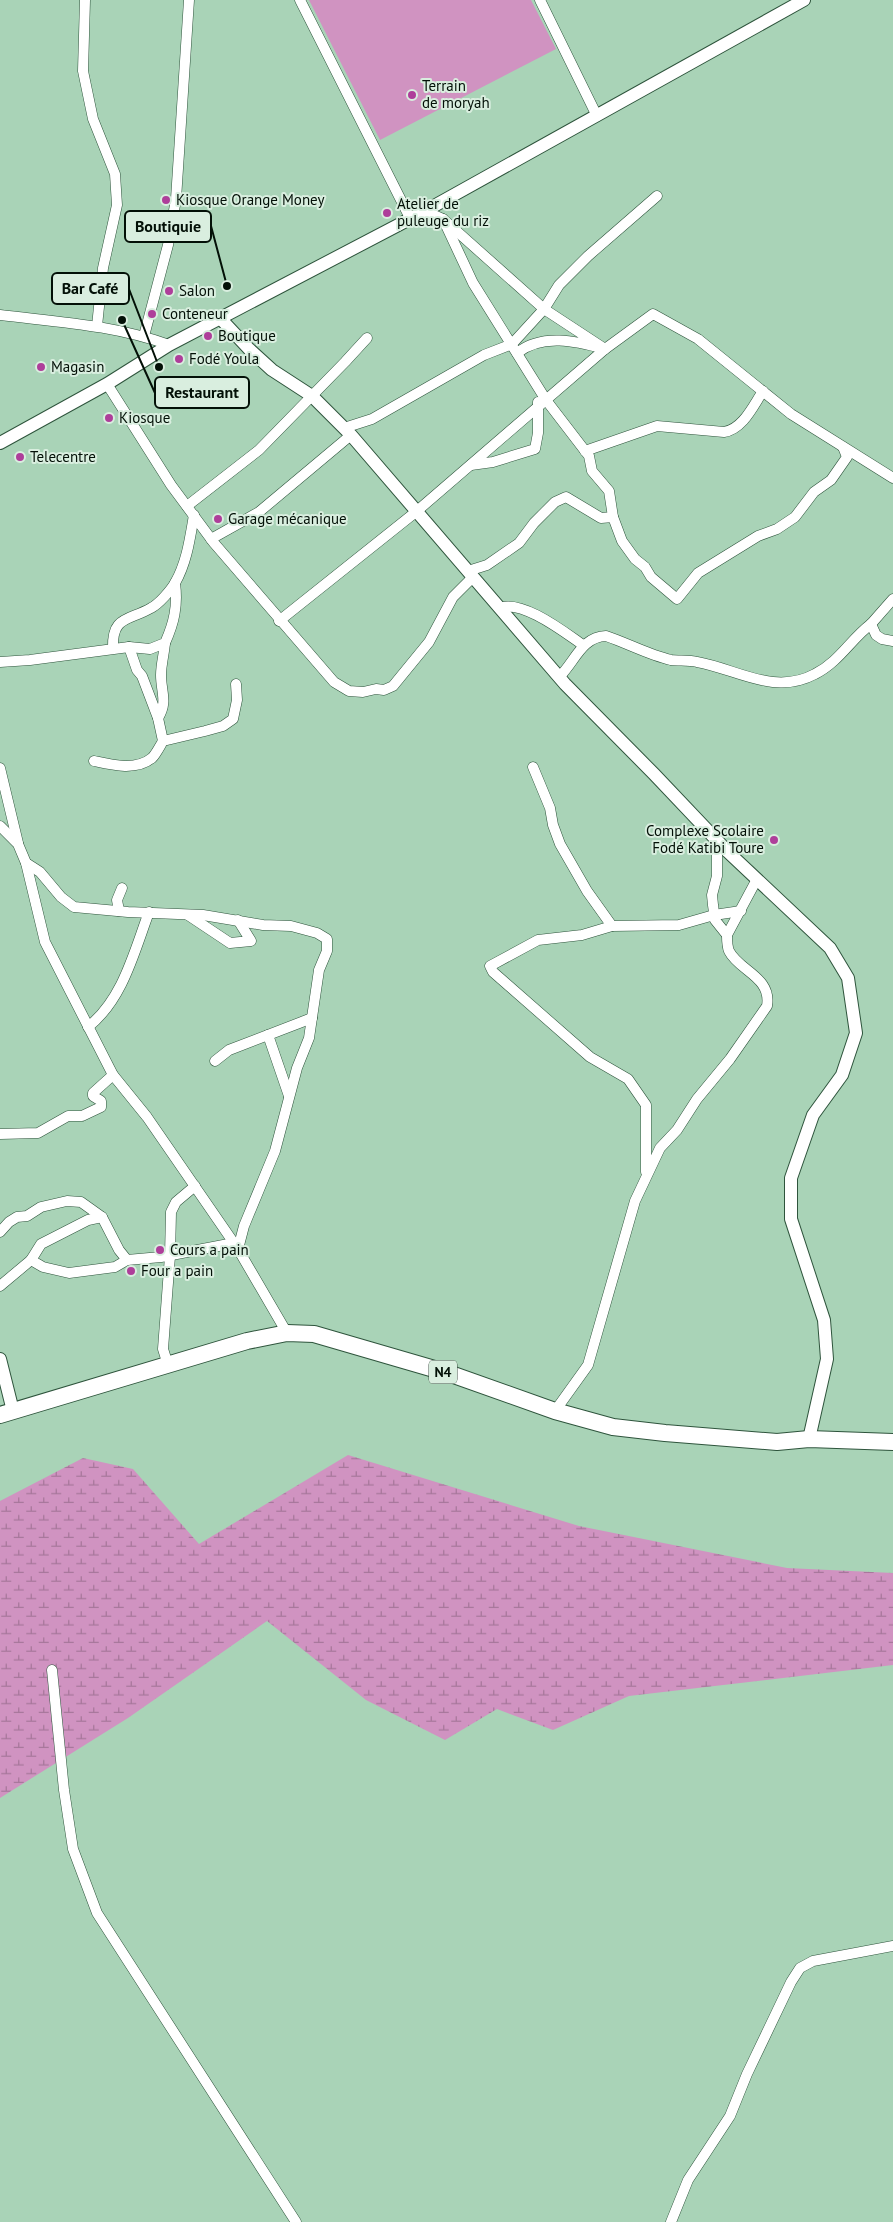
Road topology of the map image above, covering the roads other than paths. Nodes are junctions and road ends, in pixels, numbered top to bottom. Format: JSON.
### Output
{"nodes":[{"id":1,"x":85,"y":0,"type":"edge"},
{"id":2,"x":189,"y":0,"type":"edge"},
{"id":3,"x":300,"y":0,"type":"edge"},
{"id":4,"x":540,"y":0,"type":"edge"},
{"id":5,"x":804,"y":0,"type":"edge"},
{"id":6,"x":597,"y":116,"type":"junction"},
{"id":7,"x":657,"y":196,"type":"dead end"},
{"id":8,"x":424,"y":211,"type":"junction"},
{"id":9,"x":410,"y":218,"type":"junction"},
{"id":10,"x":443,"y":220,"type":"junction"},
{"id":11,"x":544,"y":309,"type":"junction"},
{"id":12,"x":0,"y":315,"type":"edge"},
{"id":13,"x":220,"y":318,"type":"junction"},
{"id":14,"x":97,"y":326,"type":"junction"},
{"id":15,"x":144,"y":336,"type":"junction"},
{"id":16,"x":366,"y":338,"type":"dead end"},
{"id":17,"x":169,"y":344,"type":"junction"},
{"id":18,"x":514,"y":348,"type":"junction"},
{"id":19,"x":605,"y":349,"type":"junction"},
{"id":20,"x":107,"y":384,"type":"junction"},
{"id":21,"x":763,"y":391,"type":"junction"},
{"id":22,"x":312,"y":396,"type":"junction"},
{"id":23,"x":542,"y":403,"type":"junction"},
{"id":24,"x":347,"y":431,"type":"junction"},
{"id":25,"x":0,"y":443,"type":"edge"},
{"id":26,"x":843,"y":446,"type":"junction"},
{"id":27,"x":585,"y":451,"type":"junction"},
{"id":28,"x":470,"y":465,"type":"junction"},
{"id":29,"x":893,"y":478,"type":"edge"},
{"id":30,"x":187,"y":506,"type":"junction"},
{"id":31,"x":417,"y":511,"type":"junction"},
{"id":32,"x":194,"y":515,"type":"junction"},
{"id":33,"x":613,"y":517,"type":"junction"},
{"id":34,"x":210,"y":539,"type":"junction"},
{"id":35,"x":470,"y":574,"type":"junction"},
{"id":36,"x":175,"y":583,"type":"junction"},
{"id":37,"x":893,"y":599,"type":"edge"},
{"id":38,"x":498,"y":608,"type":"junction"},
{"id":39,"x":280,"y":621,"type":"junction"},
{"id":40,"x":871,"y":624,"type":"junction"},
{"id":41,"x":893,"y":641,"type":"edge"},
{"id":42,"x":165,"y":643,"type":"junction"},
{"id":43,"x":583,"y":645,"type":"junction"},
{"id":44,"x":129,"y":647,"type":"junction"},
{"id":45,"x":112,"y":648,"type":"junction"},
{"id":46,"x":0,"y":662,"type":"edge"},
{"id":47,"x":559,"y":677,"type":"junction"},
{"id":48,"x":236,"y":684,"type":"dead end"},
{"id":49,"x":158,"y":718,"type":"junction"},
{"id":50,"x":163,"y":741,"type":"junction"},
{"id":51,"x":94,"y":761,"type":"dead end"},
{"id":52,"x":533,"y":767,"type":"dead end"},
{"id":53,"x":0,"y":768,"type":"edge"},
{"id":54,"x":0,"y":826,"type":"edge"},
{"id":55,"x":718,"y":841,"type":"junction"},
{"id":56,"x":18,"y":844,"type":"junction"},
{"id":57,"x":26,"y":863,"type":"junction"},
{"id":58,"x":756,"y":879,"type":"junction"},
{"id":59,"x":122,"y":888,"type":"dead end"},
{"id":60,"x":119,"y":911,"type":"junction"},
{"id":61,"x":741,"y":911,"type":"junction"},
{"id":62,"x":149,"y":912,"type":"junction"},
{"id":63,"x":187,"y":914,"type":"junction"},
{"id":64,"x":714,"y":915,"type":"junction"},
{"id":65,"x":238,"y":920,"type":"junction"},
{"id":66,"x":612,"y":926,"type":"junction"},
{"id":67,"x":727,"y":935,"type":"junction"},
{"id":68,"x":312,"y":1018,"type":"junction"},
{"id":69,"x":88,"y":1027,"type":"junction"},
{"id":70,"x":268,"y":1035,"type":"junction"},
{"id":71,"x":215,"y":1061,"type":"dead end"},
{"id":72,"x":113,"y":1075,"type":"junction"},
{"id":73,"x":289,"y":1096,"type":"junction"},
{"id":74,"x":0,"y":1134,"type":"edge"},
{"id":75,"x":646,"y":1175,"type":"junction"},
{"id":76,"x":195,"y":1186,"type":"junction"},
{"id":77,"x":102,"y":1217,"type":"junction"},
{"id":78,"x":0,"y":1232,"type":"edge"},
{"id":79,"x":236,"y":1246,"type":"junction"},
{"id":80,"x":170,"y":1256,"type":"junction"},
{"id":81,"x":31,"y":1260,"type":"junction"},
{"id":82,"x":127,"y":1260,"type":"junction"},
{"id":83,"x":0,"y":1286,"type":"edge"},
{"id":84,"x":288,"y":1333,"type":"junction"},
{"id":85,"x":0,"y":1359,"type":"edge"},
{"id":86,"x":168,"y":1365,"type":"junction"},
{"id":87,"x":555,"y":1411,"type":"junction"},
{"id":88,"x":7,"y":1414,"type":"edge"},
{"id":89,"x":809,"y":1439,"type":"junction"},
{"id":90,"x":893,"y":1442,"type":"edge"},
{"id":91,"x":52,"y":1670,"type":"dead end"},
{"id":92,"x":893,"y":1946,"type":"edge"},
{"id":93,"x":296,"y":2222,"type":"edge"},
{"id":94,"x":671,"y":2222,"type":"edge"}],
"edges":[{"from":1,"to":14,"type":"street"},
{"from":2,"to":15,"type":"street"},
{"from":3,"to":9,"type":"street"},
{"from":4,"to":6,"type":"street"},
{"from":5,"to":6,"type":"street"},
{"from":6,"to":8,"type":"street"},
{"from":7,"to":11,"type":"street"},
{"from":8,"to":9,"type":"street"},
{"from":8,"to":10,"type":"street"},
{"from":9,"to":13,"type":"street"},
{"from":10,"to":11,"type":"street"},
{"from":10,"to":18,"type":"street"},
{"from":11,"to":18,"type":"street"},
{"from":11,"to":19,"type":"street"},
{"from":12,"to":14,"type":"street"},
{"from":13,"to":17,"type":"street"},
{"from":13,"to":22,"type":"street"},
{"from":14,"to":15,"type":"street"},
{"from":15,"to":17,"type":"street"},
{"from":16,"to":22,"type":"street"},
{"from":17,"to":20,"type":"street"},
{"from":18,"to":19,"type":"street"},
{"from":18,"to":23,"type":"street"},
{"from":18,"to":24,"type":"street"},
{"from":19,"to":21,"type":"street"},
{"from":19,"to":23,"type":"street"},
{"from":20,"to":25,"type":"street"},
{"from":20,"to":30,"type":"street"},
{"from":21,"to":26,"type":"street"},
{"from":21,"to":27,"type":"street"},
{"from":22,"to":24,"type":"street"},
{"from":22,"to":30,"type":"street"},
{"from":23,"to":27,"type":"street"},
{"from":23,"to":28,"type":"street"},
{"from":23,"to":28,"type":"street"},
{"from":24,"to":31,"type":"street"},
{"from":24,"to":34,"type":"street"},
{"from":26,"to":29,"type":"street"},
{"from":26,"to":33,"type":"street"},
{"from":27,"to":33,"type":"street"},
{"from":28,"to":31,"type":"street"},
{"from":30,"to":32,"type":"street"},
{"from":31,"to":35,"type":"street"},
{"from":31,"to":39,"type":"street"},
{"from":32,"to":34,"type":"street"},
{"from":32,"to":36,"type":"street"},
{"from":33,"to":35,"type":"street"},
{"from":34,"to":39,"type":"street"},
{"from":35,"to":38,"type":"street"},
{"from":35,"to":39,"type":"street"},
{"from":36,"to":42,"type":"street"},
{"from":36,"to":45,"type":"street"},
{"from":37,"to":40,"type":"street"},
{"from":38,"to":43,"type":"street"},
{"from":38,"to":47,"type":"street"},
{"from":40,"to":41,"type":"street"},
{"from":40,"to":43,"type":"street"},
{"from":42,"to":44,"type":"street"},
{"from":42,"to":49,"type":"street"},
{"from":43,"to":47,"type":"street"},
{"from":44,"to":45,"type":"street"},
{"from":44,"to":49,"type":"street"},
{"from":45,"to":46,"type":"street"},
{"from":47,"to":55,"type":"street"},
{"from":48,"to":50,"type":"street"},
{"from":49,"to":50,"type":"street"},
{"from":50,"to":51,"type":"street"},
{"from":52,"to":66,"type":"street"},
{"from":53,"to":56,"type":"street"},
{"from":54,"to":56,"type":"street"},
{"from":55,"to":58,"type":"street"},
{"from":55,"to":64,"type":"street"},
{"from":56,"to":57,"type":"street"},
{"from":57,"to":60,"type":"street"},
{"from":57,"to":69,"type":"street"},
{"from":58,"to":61,"type":"street"},
{"from":58,"to":89,"type":"street"},
{"from":59,"to":60,"type":"street"},
{"from":60,"to":62,"type":"street"},
{"from":61,"to":64,"type":"street"},
{"from":61,"to":67,"type":"street"},
{"from":62,"to":63,"type":"street"},
{"from":62,"to":69,"type":"street"},
{"from":63,"to":65,"type":"street"},
{"from":63,"to":65,"type":"street"},
{"from":64,"to":66,"type":"street"},
{"from":64,"to":67,"type":"street"},
{"from":65,"to":68,"type":"street"},
{"from":66,"to":75,"type":"street"},
{"from":67,"to":75,"type":"street"},
{"from":68,"to":70,"type":"street"},
{"from":68,"to":73,"type":"street"},
{"from":69,"to":72,"type":"street"},
{"from":70,"to":71,"type":"street"},
{"from":70,"to":73,"type":"street"},
{"from":72,"to":74,"type":"street"},
{"from":72,"to":76,"type":"street"},
{"from":73,"to":79,"type":"street"},
{"from":75,"to":87,"type":"street"},
{"from":76,"to":79,"type":"street"},
{"from":76,"to":80,"type":"street"},
{"from":77,"to":78,"type":"street"},
{"from":77,"to":81,"type":"street"},
{"from":77,"to":82,"type":"street"},
{"from":79,"to":80,"type":"street"},
{"from":79,"to":84,"type":"street"},
{"from":80,"to":82,"type":"street"},
{"from":80,"to":86,"type":"street"},
{"from":81,"to":82,"type":"street"},
{"from":81,"to":83,"type":"street"},
{"from":84,"to":86,"type":"highway","number":"N4"},
{"from":84,"to":87,"type":"highway","number":"N4"},
{"from":85,"to":88,"type":"street"},
{"from":86,"to":88,"type":"highway","number":"N4"},
{"from":87,"to":89,"type":"highway","number":"N4"},
{"from":89,"to":90,"type":"highway","number":"N4"},
{"from":91,"to":93,"type":"street"},
{"from":92,"to":94,"type":"street"}]}
